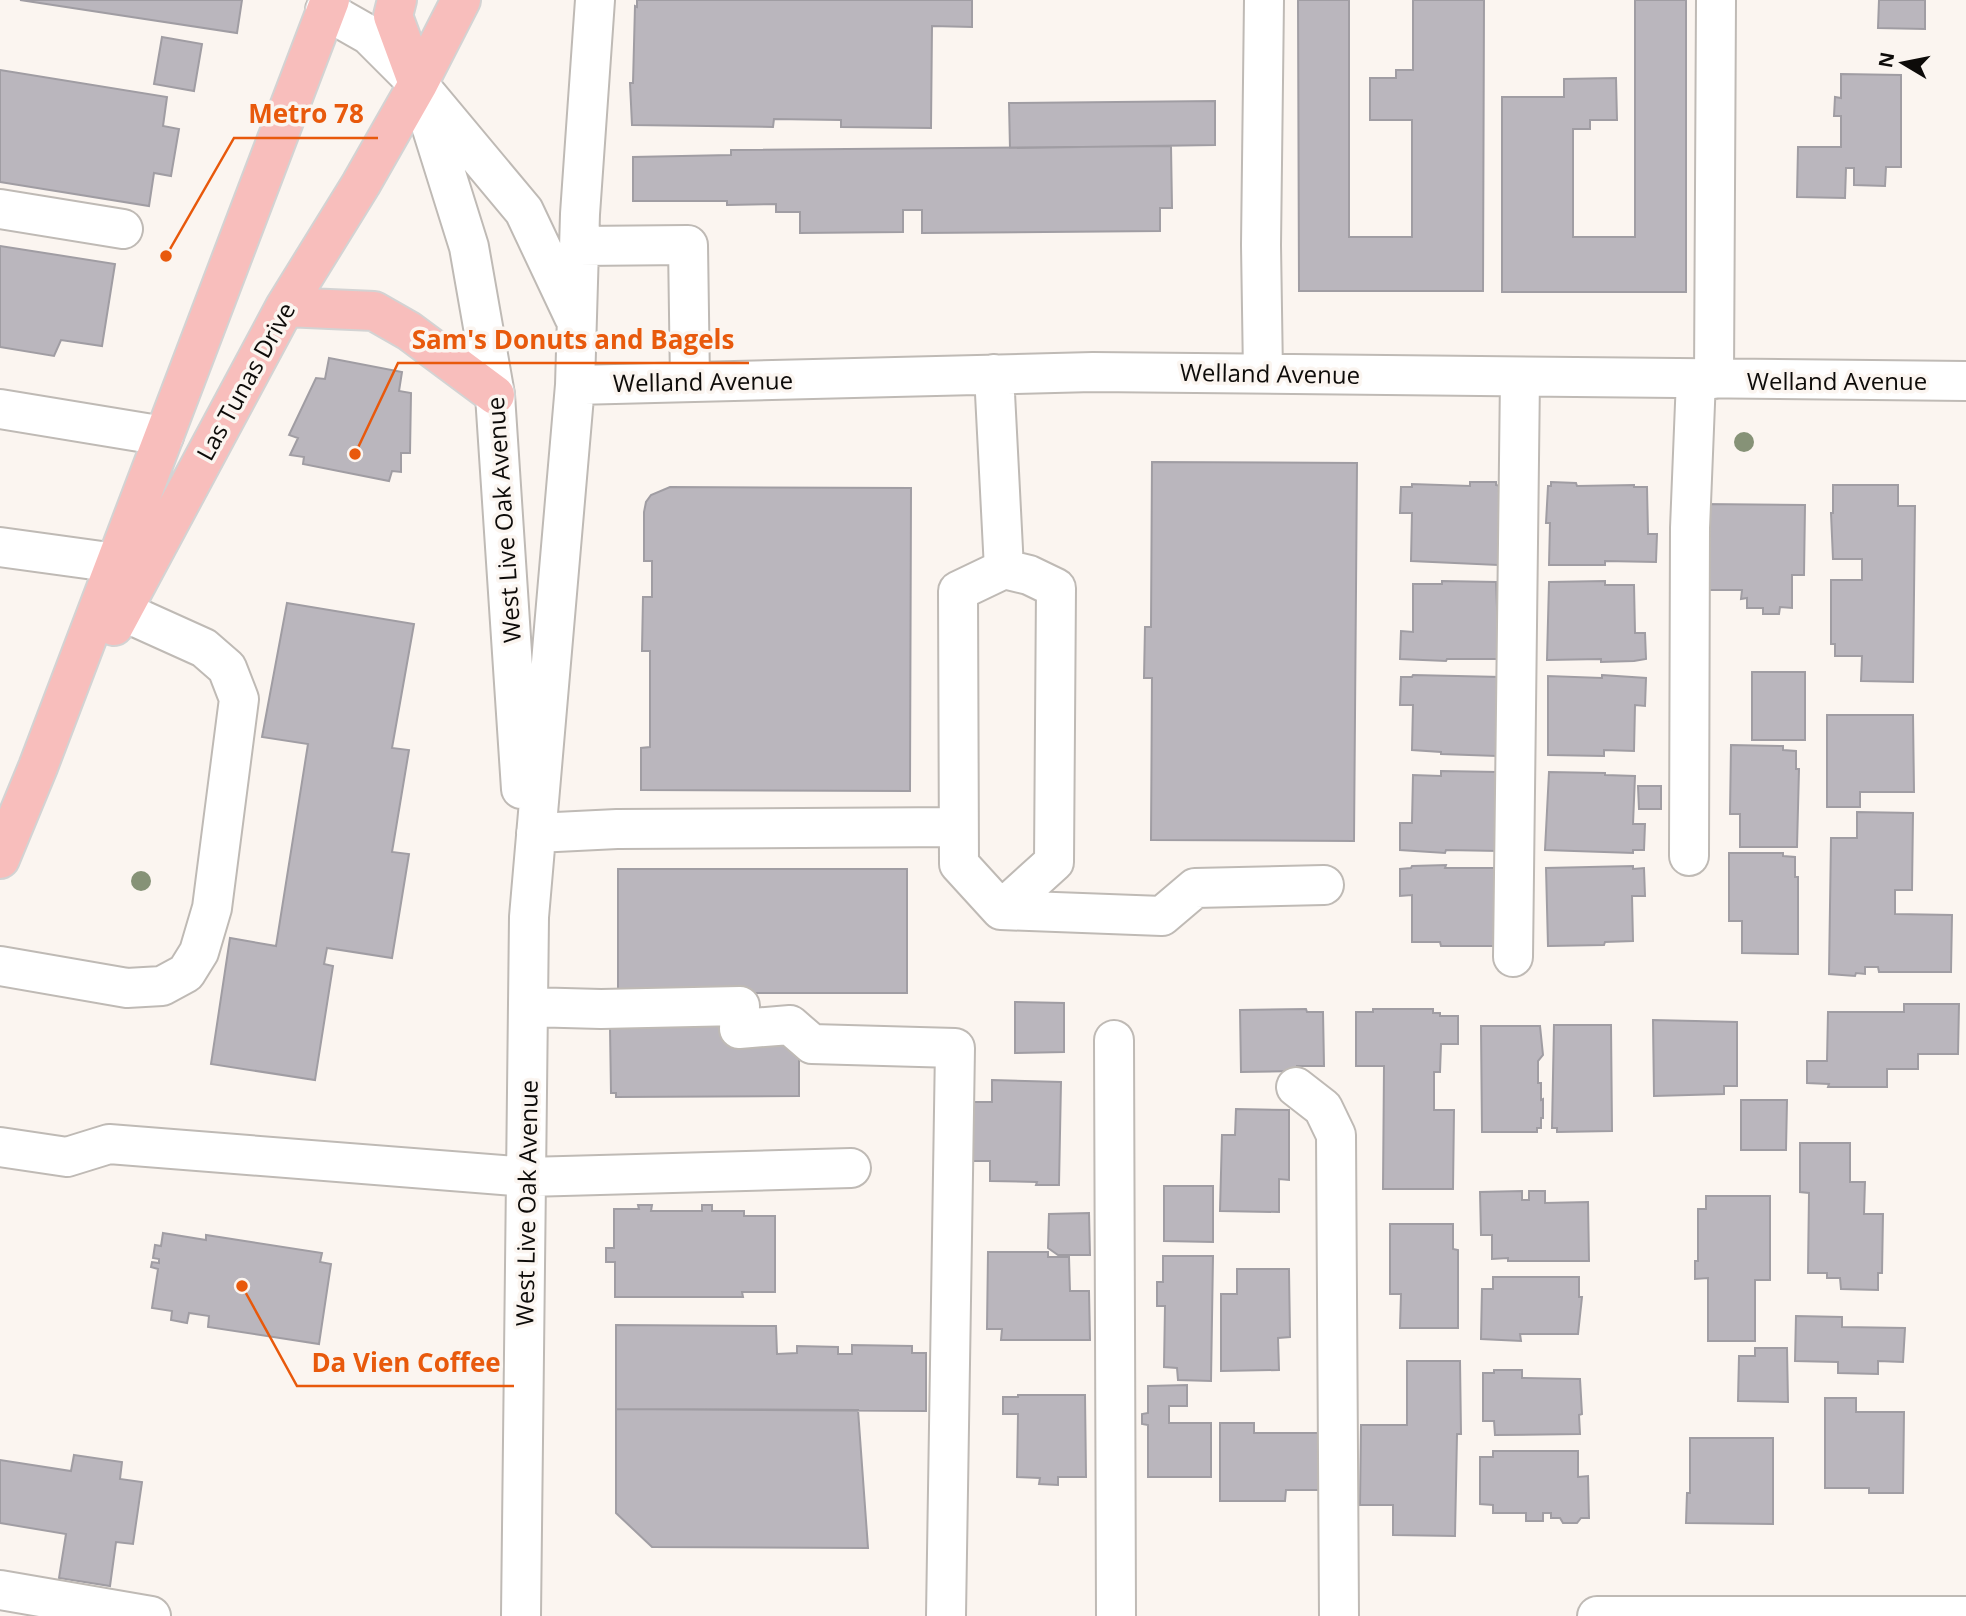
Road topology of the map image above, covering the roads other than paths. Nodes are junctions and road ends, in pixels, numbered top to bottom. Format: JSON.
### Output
{"nodes":[{"id":1,"x":397,"y":0,"type":"edge"},
{"id":2,"x":461,"y":0,"type":"edge"},
{"id":3,"x":595,"y":0,"type":"edge"},
{"id":4,"x":1264,"y":0,"type":"edge"},
{"id":5,"x":1716,"y":0,"type":"edge"},
{"id":6,"x":328,"y":5,"type":"edge"},
{"id":7,"x":418,"y":84,"type":"junction"},
{"id":8,"x":0,"y":209,"type":"edge"},
{"id":9,"x":123,"y":229,"type":"dead end"},
{"id":10,"x":579,"y":246,"type":"junction"},
{"id":11,"x":285,"y":307,"type":"junction"},
{"id":12,"x":577,"y":322,"type":"junction"},
{"id":13,"x":1263,"y":373,"type":"junction"},
{"id":14,"x":994,"y":374,"type":"junction"},
{"id":15,"x":1520,"y":377,"type":"junction"},
{"id":16,"x":1705,"y":379,"type":"junction"},
{"id":17,"x":1966,"y":381,"type":"edge"},
{"id":18,"x":690,"y":382,"type":"junction"},
{"id":19,"x":575,"y":385,"type":"junction"},
{"id":20,"x":495,"y":395,"type":"junction"},
{"id":21,"x":0,"y":409,"type":"edge"},
{"id":22,"x":164,"y":436,"type":"junction"},
{"id":23,"x":0,"y":547,"type":"edge"},
{"id":24,"x":129,"y":567,"type":"junction"},
{"id":25,"x":1004,"y":569,"type":"junction"},
{"id":26,"x":122,"y":611,"type":"junction"},
{"id":27,"x":38,"y":767,"type":"junction"},
{"id":28,"x":958,"y":827,"type":"junction"},
{"id":29,"x":536,"y":834,"type":"junction"},
{"id":30,"x":3,"y":842,"type":"edge"},
{"id":31,"x":1689,"y":856,"type":"dead end"},
{"id":32,"x":1325,"y":885,"type":"dead end"},
{"id":33,"x":1001,"y":910,"type":"junction"},
{"id":34,"x":529,"y":917,"type":"junction"},
{"id":35,"x":1513,"y":957,"type":"dead end"},
{"id":36,"x":0,"y":966,"type":"edge"},
{"id":37,"x":528,"y":1007,"type":"junction"},
{"id":38,"x":1114,"y":1040,"type":"dead end"},
{"id":39,"x":1296,"y":1087,"type":"dead end"},
{"id":40,"x":0,"y":1147,"type":"edge"},
{"id":41,"x":850,"y":1168,"type":"dead end"},
{"id":42,"x":527,"y":1177,"type":"junction"},
{"id":43,"x":0,"y":1590,"type":"edge"},
{"id":44,"x":1966,"y":1615,"type":"edge"},
{"id":45,"x":151,"y":1616,"type":"edge"},
{"id":46,"x":521,"y":1616,"type":"edge"},
{"id":47,"x":946,"y":1616,"type":"edge"},
{"id":48,"x":1116,"y":1616,"type":"edge"},
{"id":49,"x":1339,"y":1616,"type":"edge"},
{"id":50,"x":1597,"y":1616,"type":"edge"}],
"edges":[{"from":1,"to":7,"type":"main road"},
{"from":2,"to":7,"type":"main road","name":"Las Tunas Drive"},
{"from":3,"to":10,"type":"street","name":"West Live Oak Avenue"},
{"from":4,"to":13,"type":"street"},
{"from":5,"to":16,"type":"street"},
{"from":6,"to":7,"type":"street","name":"West Live Oak Avenue"},
{"from":6,"to":22,"type":"main road","name":"Las Tunas Drive"},
{"from":7,"to":11,"type":"main road","name":"Las Tunas Drive"},
{"from":7,"to":12,"type":"street"},
{"from":7,"to":20,"type":"street","name":"West Live Oak Avenue"},
{"from":8,"to":9,"type":"street"},
{"from":10,"to":12,"type":"street","name":"West Live Oak Avenue"},
{"from":10,"to":18,"type":"street"},
{"from":11,"to":20,"type":"main road"},
{"from":11,"to":24,"type":"main road","name":"Las Tunas Drive"},
{"from":12,"to":19,"type":"street","name":"West Live Oak Avenue"},
{"from":13,"to":14,"type":"street","name":"Welland Avenue"},
{"from":13,"to":15,"type":"street","name":"Welland Avenue"},
{"from":14,"to":18,"type":"street","name":"Welland Avenue"},
{"from":14,"to":25,"type":"street"},
{"from":15,"to":16,"type":"street","name":"Welland Avenue"},
{"from":15,"to":35,"type":"street"},
{"from":16,"to":17,"type":"street","name":"Welland Avenue"},
{"from":16,"to":31,"type":"street"},
{"from":18,"to":19,"type":"street","name":"Welland Avenue"},
{"from":19,"to":29,"type":"street","name":"West Live Oak Avenue"},
{"from":20,"to":34,"type":"street","name":"West Live Oak Avenue"},
{"from":21,"to":22,"type":"street"},
{"from":22,"to":24,"type":"main road","name":"Las Tunas Drive"},
{"from":23,"to":24,"type":"street"},
{"from":24,"to":26,"type":"main road","name":"Las Tunas Drive"},
{"from":24,"to":27,"type":"main road","name":"Las Tunas Drive"},
{"from":25,"to":28,"type":"street"},
{"from":25,"to":33,"type":"street"},
{"from":26,"to":27,"type":"main road","name":"Las Tunas Drive"},
{"from":26,"to":36,"type":"street"},
{"from":27,"to":30,"type":"main road","name":"Las Tunas Drive"},
{"from":28,"to":29,"type":"street"},
{"from":28,"to":33,"type":"street"},
{"from":29,"to":34,"type":"street","name":"West Live Oak Avenue"},
{"from":32,"to":33,"type":"street"},
{"from":34,"to":37,"type":"street","name":"West Live Oak Avenue"},
{"from":37,"to":42,"type":"street","name":"West Live Oak Avenue"},
{"from":37,"to":47,"type":"street"},
{"from":38,"to":48,"type":"street"},
{"from":39,"to":49,"type":"street"},
{"from":40,"to":42,"type":"street"},
{"from":41,"to":42,"type":"street"},
{"from":42,"to":46,"type":"street","name":"West Live Oak Avenue"},
{"from":43,"to":45,"type":"street"},
{"from":44,"to":50,"type":"street"}]}
